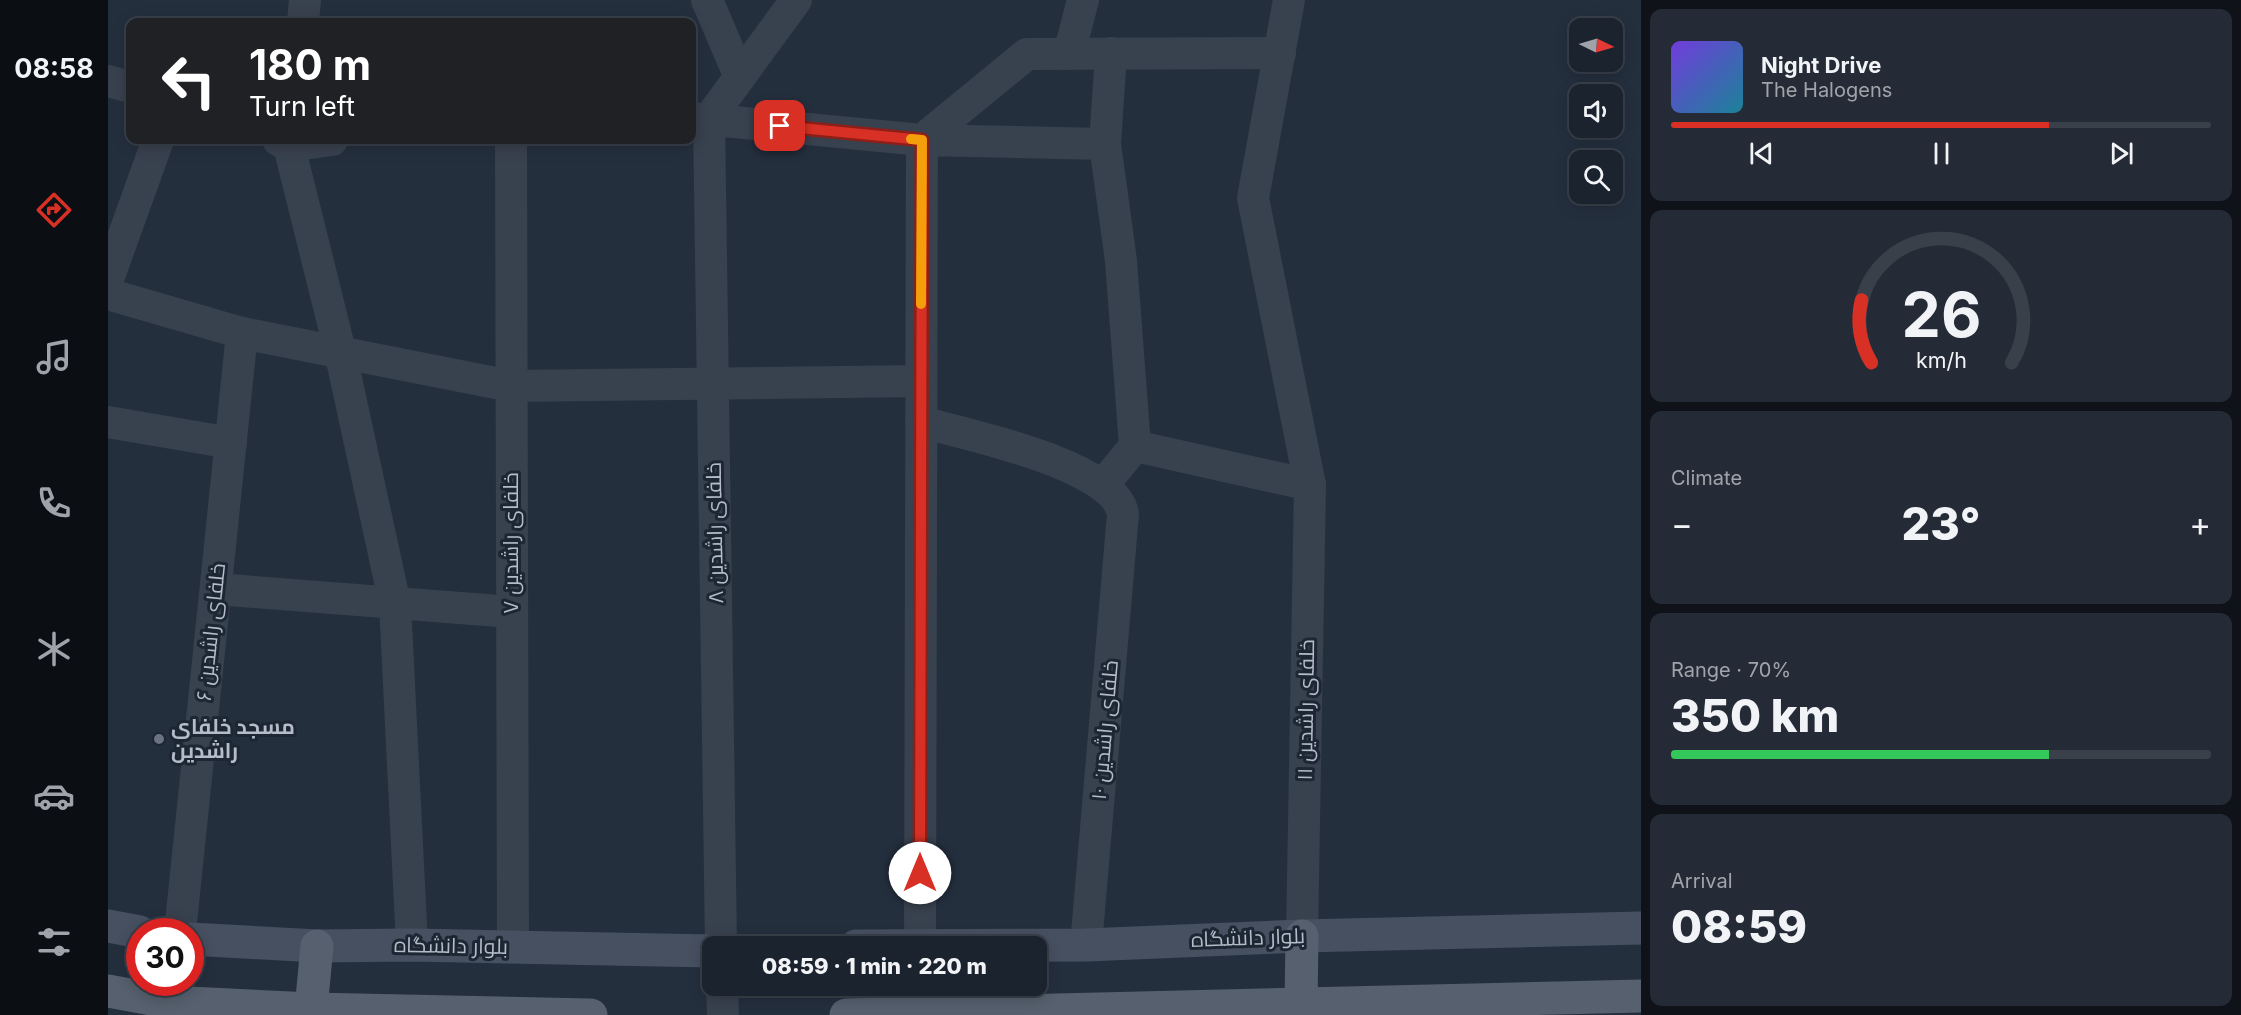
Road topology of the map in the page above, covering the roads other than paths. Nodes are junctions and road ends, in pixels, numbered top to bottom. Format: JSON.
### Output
{"nodes":[{"id":1,"x":305,"y":0,"type":"edge"},
{"id":2,"x":707,"y":0,"type":"edge"},
{"id":3,"x":796,"y":0,"type":"edge"},
{"id":4,"x":1083,"y":0,"type":"edge"},
{"id":5,"x":1289,"y":0,"type":"edge"},
{"id":6,"x":303,"y":18,"type":"edge"},
{"id":7,"x":1111,"y":53,"type":"junction"},
{"id":8,"x":1280,"y":53,"type":"junction"},
{"id":9,"x":1069,"y":54,"type":"junction"},
{"id":10,"x":739,"y":75,"type":"junction"},
{"id":11,"x":108,"y":81,"type":"edge"},
{"id":12,"x":126,"y":86,"type":"edge"},
{"id":13,"x":700,"y":118,"type":"edge"},
{"id":14,"x":922,"y":140,"type":"junction"},
{"id":15,"x":157,"y":144,"type":"edge"},
{"id":16,"x":287,"y":144,"type":"edge"},
{"id":17,"x":511,"y":144,"type":"edge"},
{"id":18,"x":1105,"y":144,"type":"junction"},
{"id":19,"x":108,"y":279,"type":"edge"},
{"id":20,"x":108,"y":294,"type":"edge"},
{"id":21,"x":242,"y":333,"type":"junction"},
{"id":22,"x":340,"y":351,"type":"junction"},
{"id":23,"x":921,"y":381,"type":"junction"},
{"id":24,"x":713,"y":384,"type":"junction"},
{"id":25,"x":511,"y":386,"type":"junction"},
{"id":26,"x":108,"y":422,"type":"edge"},
{"id":27,"x":921,"y":422,"type":"junction"},
{"id":28,"x":231,"y":442,"type":"junction"},
{"id":29,"x":1135,"y":446,"type":"junction"},
{"id":30,"x":1103,"y":485,"type":"junction"},
{"id":31,"x":1310,"y":485,"type":"junction"},
{"id":32,"x":216,"y":590,"type":"junction"},
{"id":33,"x":395,"y":604,"type":"junction"},
{"id":34,"x":512,"y":612,"type":"junction"},
{"id":35,"x":181,"y":918,"type":"edge"},
{"id":36,"x":108,"y":926,"type":"edge"},
{"id":37,"x":1641,"y":928,"type":"edge"},
{"id":38,"x":126,"y":929,"type":"edge"},
{"id":39,"x":721,"y":936,"type":"edge"},
{"id":40,"x":920,"y":936,"type":"edge"},
{"id":41,"x":1302,"y":936,"type":"junction"},
{"id":42,"x":204,"y":940,"type":"edge"},
{"id":43,"x":412,"y":945,"type":"junction"},
{"id":44,"x":1047,"y":945,"type":"edge"},
{"id":45,"x":1086,"y":945,"type":"junction"},
{"id":46,"x":317,"y":946,"type":"junction"},
{"id":47,"x":513,"y":946,"type":"junction"},
{"id":48,"x":702,"y":951,"type":"edge"},
{"id":49,"x":108,"y":991,"type":"edge"},
{"id":50,"x":722,"y":996,"type":"edge"},
{"id":51,"x":1641,"y":996,"type":"edge"},
{"id":52,"x":1301,"y":1005,"type":"junction"},
{"id":53,"x":311,"y":1010,"type":"junction"},
{"id":54,"x":591,"y":1015,"type":"edge"},
{"id":55,"x":723,"y":1015,"type":"edge"},
{"id":56,"x":846,"y":1015,"type":"edge"}],
"edges":[{"from":1,"to":6,"type":"street"},
{"from":2,"to":10,"type":"street"},
{"from":3,"to":10,"type":"street"},
{"from":4,"to":9,"type":"street"},
{"from":5,"to":8,"type":"street","name":"خلفای راشدین ۱۱"},
{"from":7,"to":8,"type":"street"},
{"from":7,"to":9,"type":"street"},
{"from":7,"to":18,"type":"street"},
{"from":8,"to":31,"type":"street","name":"خلفای راشدین ۱۱"},
{"from":9,"to":14,"type":"street"},
{"from":10,"to":13,"type":"street"},
{"from":11,"to":12,"type":"street"},
{"from":13,"to":14,"type":"street"},
{"from":13,"to":24,"type":"street","name":"خلفای راشدین ۸"},
{"from":14,"to":18,"type":"street"},
{"from":14,"to":23,"type":"street"},
{"from":15,"to":19,"type":"street"},
{"from":16,"to":22,"type":"street"},
{"from":17,"to":25,"type":"street","name":"خلفای راشدین ۷"},
{"from":18,"to":29,"type":"street"},
{"from":20,"to":21,"type":"street"},
{"from":21,"to":22,"type":"street"},
{"from":21,"to":28,"type":"street","name":"خلفای راشدین ۶"},
{"from":22,"to":25,"type":"street"},
{"from":22,"to":33,"type":"street"},
{"from":23,"to":24,"type":"street"},
{"from":23,"to":27,"type":"street"},
{"from":24,"to":25,"type":"street"},
{"from":24,"to":39,"type":"street","name":"خلفای راشدین ۸"},
{"from":25,"to":34,"type":"street","name":"خلفای راشدین ۷"},
{"from":26,"to":28,"type":"street"},
{"from":27,"to":30,"type":"street"},
{"from":27,"to":40,"type":"street"},
{"from":28,"to":32,"type":"street","name":"خلفای راشدین ۶"},
{"from":29,"to":30,"type":"street"},
{"from":29,"to":31,"type":"street"},
{"from":30,"to":45,"type":"street","name":"خلفای راشدین ۱۰"},
{"from":31,"to":41,"type":"street","name":"خلفای راشدین ۱۱"},
{"from":32,"to":33,"type":"street"},
{"from":32,"to":35,"type":"street","name":"خلفای راشدین ۶"},
{"from":33,"to":34,"type":"street"},
{"from":33,"to":43,"type":"street"},
{"from":34,"to":47,"type":"street","name":"خلفای راشدین ۷"},
{"from":36,"to":38,"type":"main road"},
{"from":37,"to":41,"type":"main road","name":"بلوار دانشگاه"},
{"from":41,"to":45,"type":"main road","name":"بلوار دانشگاه"},
{"from":41,"to":52,"type":"main road"},
{"from":42,"to":46,"type":"main road","name":"بلوار دانشگاه"},
{"from":43,"to":46,"type":"main road","name":"بلوار دانشگاه"},
{"from":43,"to":47,"type":"main road","name":"بلوار دانشگاه"},
{"from":44,"to":45,"type":"main road","name":"بلوار دانشگاه"},
{"from":46,"to":53,"type":"main road"},
{"from":47,"to":48,"type":"main road","name":"بلوار دانشگاه"},
{"from":49,"to":53,"type":"main road"},
{"from":50,"to":55,"type":"street"},
{"from":51,"to":52,"type":"main road"},
{"from":52,"to":56,"type":"main road"},
{"from":53,"to":54,"type":"main road"}]}
